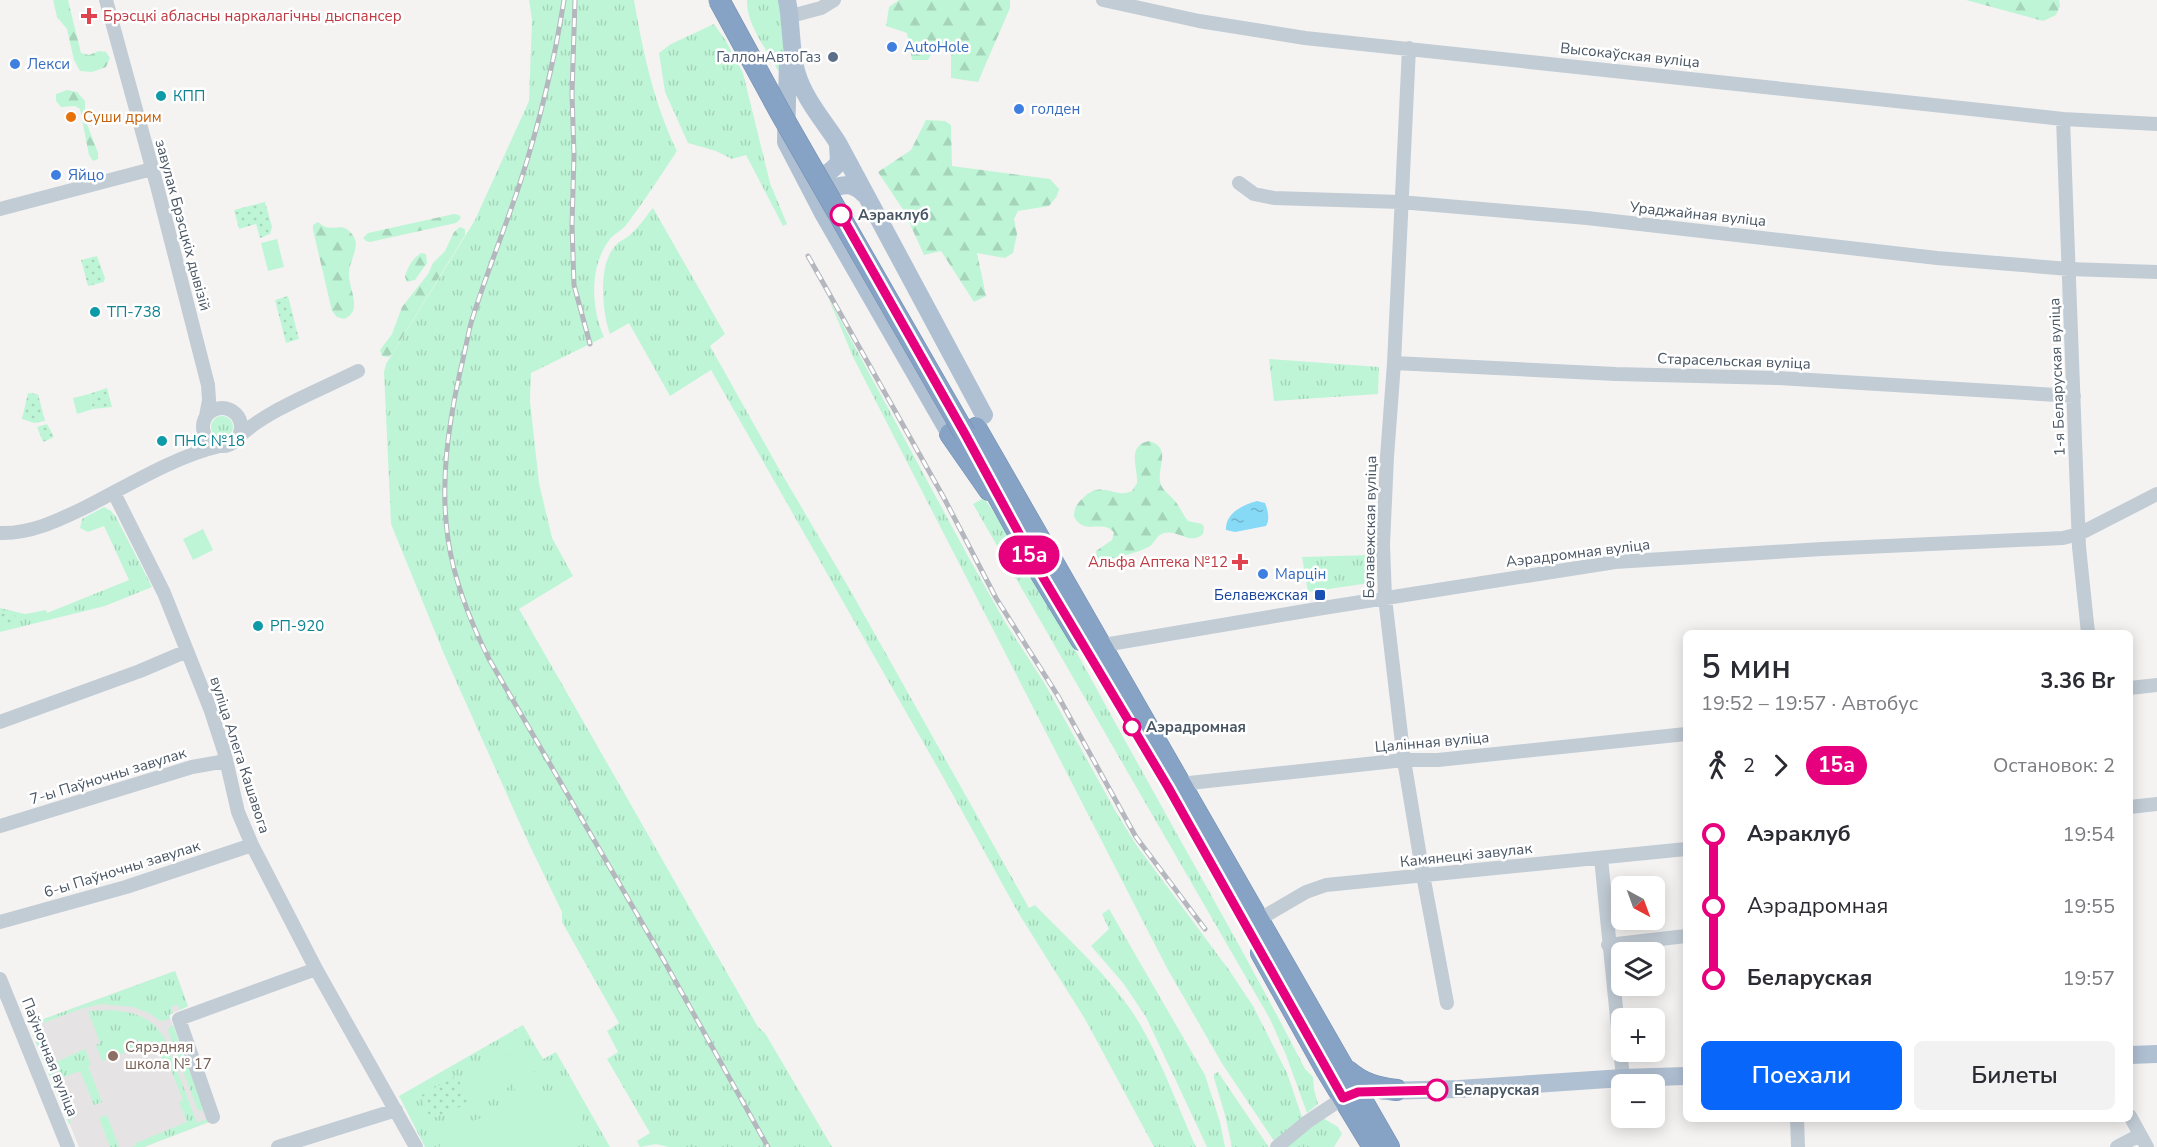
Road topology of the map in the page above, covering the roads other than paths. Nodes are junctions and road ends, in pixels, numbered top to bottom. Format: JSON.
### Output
{"nodes":[{"id":1,"x":106,"y":0,"type":"edge"},
{"id":2,"x":719,"y":0,"type":"edge"},
{"id":3,"x":734,"y":0,"type":"edge"},
{"id":4,"x":834,"y":0,"type":"edge"},
{"id":5,"x":1103,"y":0,"type":"edge"},
{"id":6,"x":789,"y":8,"type":"edge"},
{"id":7,"x":1409,"y":48,"type":"junction"},
{"id":8,"x":2063,"y":119,"type":"junction"},
{"id":9,"x":2157,"y":124,"type":"edge"},
{"id":10,"x":838,"y":143,"type":"junction"},
{"id":11,"x":797,"y":167,"type":"junction"},
{"id":12,"x":152,"y":169,"type":"junction"},
{"id":13,"x":1239,"y":183,"type":"dead end"},
{"id":14,"x":864,"y":194,"type":"junction"},
{"id":15,"x":1400,"y":202,"type":"junction"},
{"id":16,"x":0,"y":208,"type":"edge"},
{"id":17,"x":824,"y":215,"type":"junction"},
{"id":18,"x":2069,"y":269,"type":"junction"},
{"id":19,"x":2157,"y":272,"type":"edge"},
{"id":20,"x":1394,"y":363,"type":"junction"},
{"id":21,"x":358,"y":371,"type":"dead end"},
{"id":22,"x":208,"y":389,"type":"junction"},
{"id":23,"x":2074,"y":396,"type":"junction"},
{"id":24,"x":231,"y":411,"type":"junction"},
{"id":25,"x":267,"y":416,"type":"junction"},
{"id":26,"x":205,"y":421,"type":"junction"},
{"id":27,"x":969,"y":428,"type":"junction"},
{"id":28,"x":237,"y":438,"type":"junction"},
{"id":29,"x":220,"y":446,"type":"junction"},
{"id":30,"x":182,"y":459,"type":"junction"},
{"id":31,"x":114,"y":493,"type":"junction"},
{"id":32,"x":2157,"y":494,"type":"edge"},
{"id":33,"x":0,"y":533,"type":"edge"},
{"id":34,"x":2079,"y":534,"type":"junction"},
{"id":35,"x":1385,"y":598,"type":"junction"},
{"id":36,"x":2088,"y":630,"type":"edge"},
{"id":37,"x":1093,"y":647,"type":"junction"},
{"id":38,"x":187,"y":651,"type":"junction"},
{"id":39,"x":2157,"y":685,"type":"edge"},
{"id":40,"x":2133,"y":688,"type":"edge"},
{"id":41,"x":0,"y":722,"type":"edge"},
{"id":42,"x":1683,"y":734,"type":"edge"},
{"id":43,"x":1404,"y":760,"type":"junction"},
{"id":44,"x":226,"y":761,"type":"junction"},
{"id":45,"x":1180,"y":784,"type":"junction"},
{"id":46,"x":2157,"y":804,"type":"edge"},
{"id":47,"x":2133,"y":807,"type":"edge"},
{"id":48,"x":0,"y":826,"type":"edge"},
{"id":49,"x":252,"y":845,"type":"junction"},
{"id":50,"x":1683,"y":849,"type":"edge"},
{"id":51,"x":1601,"y":858,"type":"junction"},
{"id":52,"x":1423,"y":875,"type":"junction"},
{"id":53,"x":1258,"y":920,"type":"junction"},
{"id":54,"x":0,"y":922,"type":"edge"},
{"id":55,"x":1683,"y":936,"type":"edge"},
{"id":56,"x":1608,"y":945,"type":"junction"},
{"id":57,"x":316,"y":969,"type":"junction"},
{"id":58,"x":0,"y":979,"type":"edge"},
{"id":59,"x":1447,"y":1003,"type":"dead end"},
{"id":60,"x":2157,"y":1054,"type":"edge"},
{"id":61,"x":2133,"y":1055,"type":"edge"},
{"id":62,"x":1343,"y":1067,"type":"junction"},
{"id":63,"x":1623,"y":1074,"type":"edge"},
{"id":64,"x":1683,"y":1076,"type":"edge"},
{"id":65,"x":1665,"y":1077,"type":"edge"},
{"id":66,"x":1611,"y":1079,"type":"edge"},
{"id":67,"x":1397,"y":1090,"type":"junction"},
{"id":68,"x":1351,"y":1095,"type":"junction"},
{"id":69,"x":396,"y":1110,"type":"junction"},
{"id":70,"x":213,"y":1117,"type":"dead end"},
{"id":71,"x":1797,"y":1122,"type":"edge"},
{"id":72,"x":2133,"y":1122,"type":"edge"},
{"id":73,"x":1381,"y":1141,"type":"edge"},
{"id":74,"x":2143,"y":1141,"type":"edge"},
{"id":75,"x":68,"y":1147,"type":"edge"},
{"id":76,"x":278,"y":1147,"type":"edge"},
{"id":77,"x":416,"y":1147,"type":"edge"},
{"id":78,"x":1277,"y":1147,"type":"edge"},
{"id":79,"x":1798,"y":1147,"type":"edge"},
{"id":80,"x":2117,"y":1147,"type":"edge"}],
"edges":[{"from":1,"to":12,"type":"street","name":"завулак Брэсцкіх дывізій"},
{"from":2,"to":27,"type":"highway","bridge":true},
{"from":3,"to":27,"type":"highway"},
{"from":4,"to":6,"type":"street"},
{"from":5,"to":7,"type":"street","name":"Высокаўская вуліца"},
{"from":6,"to":10,"type":"main road"},
{"from":6,"to":11,"type":"main road"},
{"from":7,"to":8,"type":"street","name":"Высокаўская вуліца"},
{"from":7,"to":15,"type":"street","name":"Белавежская вуліца"},
{"from":8,"to":9,"type":"street","name":"Высокаўская вуліца"},
{"from":8,"to":18,"type":"street","name":"1-я Беларуская вуліца"},
{"from":10,"to":11,"type":"main road"},
{"from":10,"to":14,"type":"main road"},
{"from":11,"to":17,"type":"main road"},
{"from":12,"to":16,"type":"street"},
{"from":12,"to":22,"type":"street","name":"завулак Брэсцкіх дывізій"},
{"from":13,"to":15,"type":"street","name":"Ураджайная вуліца"},
{"from":14,"to":17,"type":"main road"},
{"from":14,"to":27,"type":"main road"},
{"from":15,"to":18,"type":"street","name":"Ураджайная вуліца"},
{"from":15,"to":20,"type":"street","name":"Белавежская вуліца"},
{"from":17,"to":27,"type":"main road"},
{"from":18,"to":19,"type":"street","name":"Ураджайная вуліца"},
{"from":18,"to":23,"type":"street","name":"1-я Беларуская вуліца"},
{"from":20,"to":23,"type":"street","name":"Старасельская вуліца"},
{"from":20,"to":35,"type":"street","name":"Белавежская вуліца"},
{"from":21,"to":25,"type":"street"},
{"from":22,"to":24,"type":"street","name":"завулак Брэсцкіх дывізій"},
{"from":22,"to":26,"type":"street","name":"завулак Брэсцкіх дывізій"},
{"from":23,"to":34,"type":"street","name":"1-я Беларуская вуліца"},
{"from":24,"to":25,"type":"street"},
{"from":24,"to":26,"type":"street"},
{"from":24,"to":28,"type":"street"},
{"from":25,"to":28,"type":"street"},
{"from":26,"to":29,"type":"street"},
{"from":26,"to":30,"type":"street","name":"завулак Брэсцкіх дывізій"},
{"from":27,"to":37,"type":"highway"},
{"from":27,"to":37,"type":"highway"},
{"from":28,"to":29,"type":"street"},
{"from":29,"to":30,"type":"street","name":"завулак Брэсцкіх дывізій"},
{"from":30,"to":31,"type":"street","name":"завулак Брэсцкіх дывізій"},
{"from":31,"to":33,"type":"street","name":"завулак Брэсцкіх дывізій"},
{"from":31,"to":38,"type":"street","name":"вуліца Алега Кашавога"},
{"from":32,"to":34,"type":"street","name":"Аэрадромная вуліца"},
{"from":34,"to":35,"type":"street","name":"Аэрадромная вуліца"},
{"from":34,"to":36,"type":"street","name":"1-я Беларуская вуліца"},
{"from":35,"to":37,"type":"street","name":"Аэрадромная вуліца"},
{"from":35,"to":43,"type":"street","name":"Белавежская вуліца"},
{"from":37,"to":45,"type":"highway"},
{"from":37,"to":68,"type":"highway"},
{"from":38,"to":41,"type":"street"},
{"from":38,"to":44,"type":"street","name":"вуліца Алега Кашавога"},
{"from":39,"to":40,"type":"street"},
{"from":42,"to":43,"type":"street","name":"Цалінная вуліца"},
{"from":43,"to":45,"type":"street","name":"Цалінная вуліца"},
{"from":43,"to":52,"type":"street","name":"Белавежская вуліца"},
{"from":44,"to":48,"type":"street","name":"7-ы Паўночны завулак"},
{"from":44,"to":49,"type":"street","name":"вуліца Алега Кашавога"},
{"from":45,"to":53,"type":"highway"},
{"from":46,"to":47,"type":"street"},
{"from":49,"to":54,"type":"street","name":"6-ы Паўночны завулак"},
{"from":49,"to":57,"type":"street","name":"вуліца Алега Кашавога"},
{"from":50,"to":51,"type":"street","name":"Камянецкі завулак"},
{"from":51,"to":52,"type":"street","name":"Камянецкі завулак"},
{"from":51,"to":56,"type":"street"},
{"from":52,"to":53,"type":"street","name":"Камянецкі завулак"},
{"from":52,"to":59,"type":"street","name":"Белавежская вуліца"},
{"from":53,"to":62,"type":"highway"},
{"from":55,"to":56,"type":"street"},
{"from":56,"to":63,"type":"street"},
{"from":57,"to":69,"type":"street","name":"вуліца Алега Кашавога"},
{"from":57,"to":70,"type":"street"},
{"from":58,"to":75,"type":"street","name":"Паўночная вуліца"},
{"from":60,"to":61,"type":"main road"},
{"from":62,"to":67,"type":"highway"},
{"from":62,"to":68,"type":"highway"},
{"from":64,"to":65,"type":"main road"},
{"from":66,"to":67,"type":"main road"},
{"from":67,"to":68,"type":"main road"},
{"from":67,"to":73,"type":"highway"},
{"from":68,"to":73,"type":"highway"},
{"from":68,"to":78,"type":"street"},
{"from":69,"to":76,"type":"street"},
{"from":69,"to":77,"type":"street","name":"вуліца Алега Кашавога"},
{"from":71,"to":79,"type":"street"},
{"from":72,"to":74,"type":"street"},
{"from":74,"to":80,"type":"street"}]}
